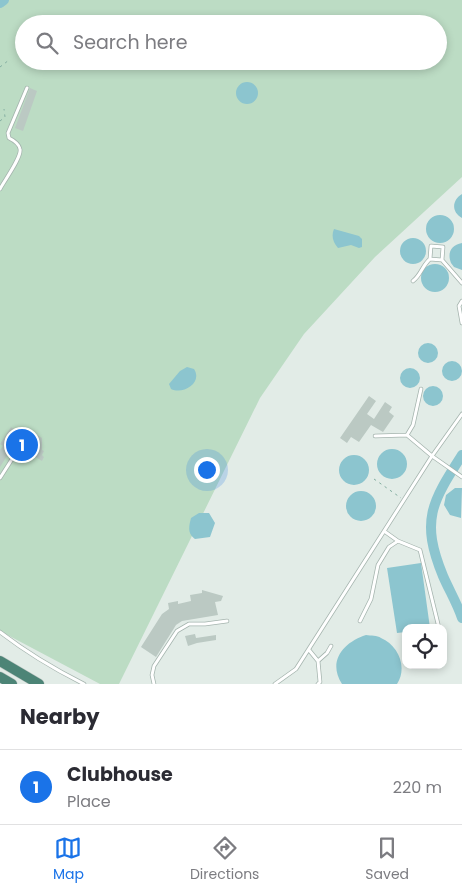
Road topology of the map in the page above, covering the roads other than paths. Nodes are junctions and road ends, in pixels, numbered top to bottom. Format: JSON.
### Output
{"nodes":[{"id":1,"x":27,"y":88,"type":"dead end"},
{"id":2,"x":0,"y":189,"type":"edge"},
{"id":3,"x":430,"y":259,"type":"junction"},
{"id":4,"x":442,"y":260,"type":"junction"},
{"id":5,"x":413,"y":281,"type":"dead end"},
{"id":6,"x":462,"y":283,"type":"edge"},
{"id":7,"x":462,"y":301,"type":"edge"},
{"id":8,"x":461,"y":315,"type":"edge"},
{"id":9,"x":462,"y":323,"type":"edge"},
{"id":10,"x":421,"y":389,"type":"dead end"},
{"id":11,"x":462,"y":414,"type":"edge"},
{"id":12,"x":407,"y":435,"type":"junction"},
{"id":13,"x":375,"y":436,"type":"dead end"},
{"id":14,"x":20,"y":455,"type":"dead end"},
{"id":15,"x":432,"y":456,"type":"junction"},
{"id":16,"x":0,"y":478,"type":"edge"},
{"id":17,"x":462,"y":478,"type":"edge"},
{"id":18,"x":384,"y":530,"type":"junction"},
{"id":19,"x":398,"y":542,"type":"junction"},
{"id":20,"x":227,"y":621,"type":"dead end"},
{"id":21,"x":360,"y":621,"type":"dead end"},
{"id":22,"x":438,"y":624,"type":"edge"},
{"id":23,"x":0,"y":632,"type":"edge"},
{"id":24,"x":331,"y":646,"type":"dead end"},
{"id":25,"x":309,"y":650,"type":"junction"},
{"id":26,"x":0,"y":661,"type":"edge"},
{"id":27,"x":318,"y":661,"type":"junction"},
{"id":28,"x":0,"y":677,"type":"edge"},
{"id":29,"x":12,"y":684,"type":"edge"},
{"id":30,"x":39,"y":684,"type":"edge"},
{"id":31,"x":84,"y":684,"type":"edge"},
{"id":32,"x":154,"y":684,"type":"edge"},
{"id":33,"x":275,"y":684,"type":"edge"},
{"id":34,"x":318,"y":684,"type":"edge"}],
"edges":[{"from":1,"to":2,"type":"lane"},
{"from":3,"to":4,"type":"lane"},
{"from":3,"to":4,"type":"lane"},
{"from":3,"to":5,"type":"lane"},
{"from":4,"to":6,"type":"lane"},
{"from":7,"to":8,"type":"lane"},
{"from":8,"to":9,"type":"lane"},
{"from":10,"to":12,"type":"lane"},
{"from":11,"to":15,"type":"lane"},
{"from":12,"to":13,"type":"lane"},
{"from":12,"to":15,"type":"lane"},
{"from":14,"to":16,"type":"lane"},
{"from":15,"to":17,"type":"lane"},
{"from":15,"to":18,"type":"lane"},
{"from":18,"to":19,"type":"lane"},
{"from":18,"to":25,"type":"lane"},
{"from":19,"to":21,"type":"lane"},
{"from":19,"to":22,"type":"lane"},
{"from":20,"to":32,"type":"lane"},
{"from":23,"to":31,"type":"lane"},
{"from":24,"to":27,"type":"lane"},
{"from":25,"to":27,"type":"lane"},
{"from":25,"to":33,"type":"lane"},
{"from":26,"to":30,"type":"highway"},
{"from":27,"to":34,"type":"lane"},
{"from":28,"to":29,"type":"highway"}]}
